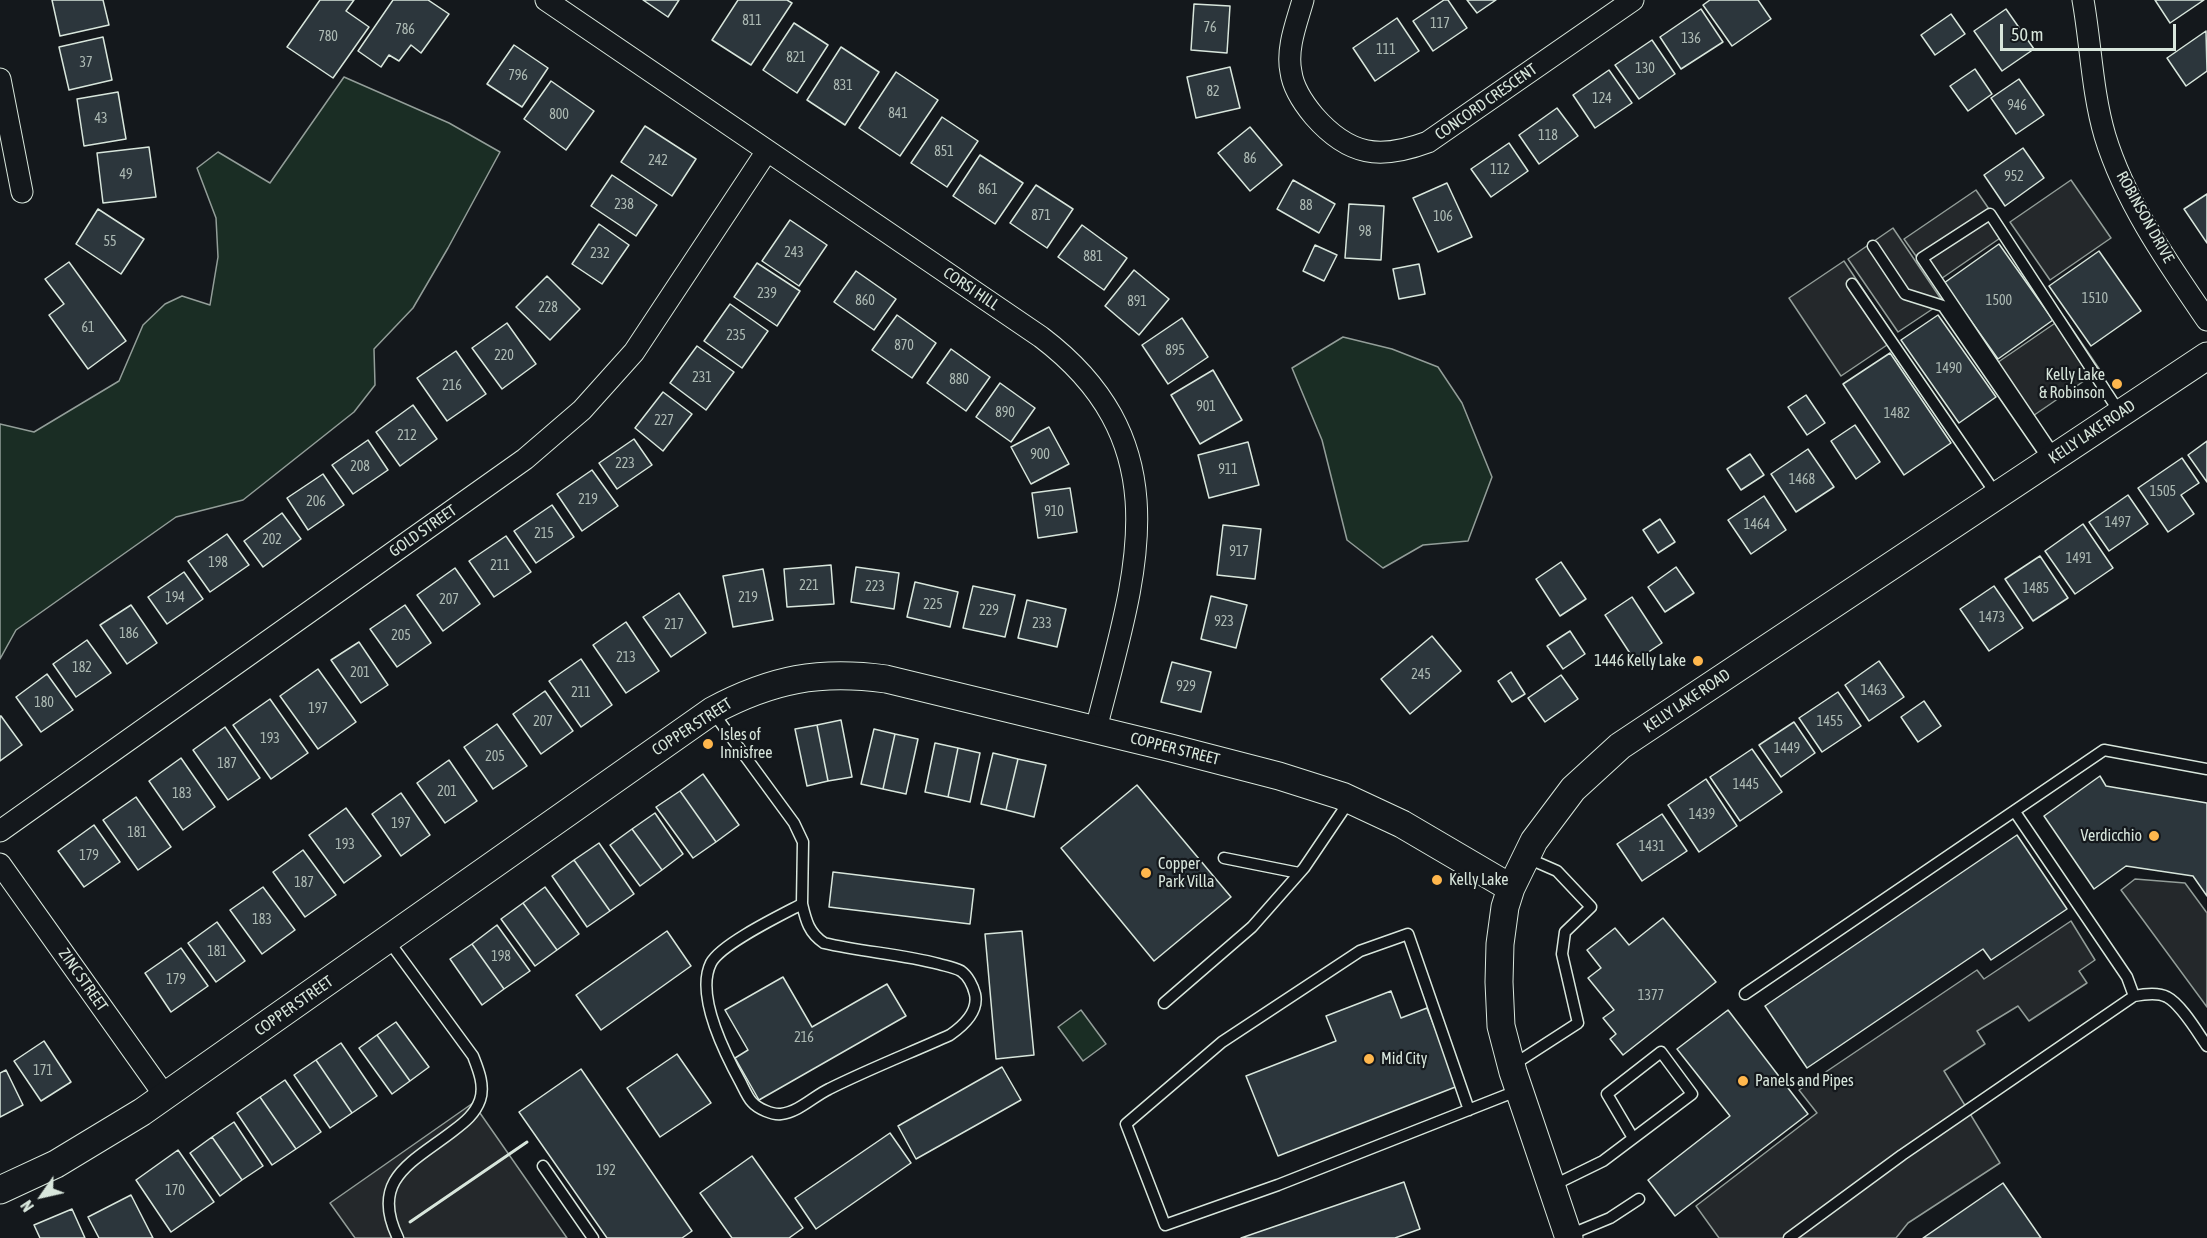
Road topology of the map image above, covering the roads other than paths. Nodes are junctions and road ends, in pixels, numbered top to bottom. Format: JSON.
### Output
{"nodes":[{"id":1,"x":1303,"y":0,"type":"edge"},
{"id":2,"x":1633,"y":0,"type":"edge"},
{"id":3,"x":2083,"y":0,"type":"edge"},
{"id":4,"x":559,"y":4,"type":"edge"},
{"id":5,"x":0,"y":79,"type":"edge"},
{"id":6,"x":767,"y":151,"type":"junction"},
{"id":7,"x":22,"y":192,"type":"dead end"},
{"id":8,"x":1873,"y":246,"type":"dead end"},
{"id":9,"x":1852,"y":284,"type":"dead end"},
{"id":10,"x":2207,"y":320,"type":"edge"},
{"id":11,"x":2207,"y":356,"type":"edge"},
{"id":12,"x":2121,"y":414,"type":"junction"},
{"id":13,"x":2053,"y":459,"type":"junction"},
{"id":14,"x":1997,"y":496,"type":"junction"},
{"id":15,"x":712,"y":711,"type":"junction"},
{"id":16,"x":1096,"y":729,"type":"junction"},
{"id":17,"x":2207,"y":769,"type":"edge"},
{"id":18,"x":1350,"y":800,"type":"junction"},
{"id":19,"x":2015,"y":812,"type":"junction"},
{"id":20,"x":0,"y":831,"type":"edge"},
{"id":21,"x":1525,"y":857,"type":"junction"},
{"id":22,"x":1224,"y":858,"type":"dead end"},
{"id":23,"x":0,"y":864,"type":"edge"},
{"id":24,"x":1299,"y":873,"type":"junction"},
{"id":25,"x":1511,"y":888,"type":"junction"},
{"id":26,"x":802,"y":903,"type":"junction"},
{"id":27,"x":388,"y":939,"type":"junction"},
{"id":28,"x":1745,"y":994,"type":"dead end"},
{"id":29,"x":2134,"y":996,"type":"junction"},
{"id":30,"x":1164,"y":1003,"type":"dead end"},
{"id":31,"x":2207,"y":1046,"type":"edge"},
{"id":32,"x":1515,"y":1078,"type":"junction"},
{"id":33,"x":165,"y":1096,"type":"junction"},
{"id":34,"x":1469,"y":1110,"type":"junction"},
{"id":35,"x":1633,"y":1138,"type":"junction"},
{"id":36,"x":543,"y":1166,"type":"dead end"},
{"id":37,"x":1552,"y":1186,"type":"junction"},
{"id":38,"x":0,"y":1190,"type":"edge"},
{"id":39,"x":1639,"y":1199,"type":"dead end"},
{"id":40,"x":1569,"y":1237,"type":"edge"},
{"id":41,"x":398,"y":1238,"type":"edge"},
{"id":42,"x":593,"y":1238,"type":"edge"},
{"id":43,"x":1790,"y":1238,"type":"edge"}],
"edges":[{"from":1,"to":2,"type":"street","name":"CONCORD CRESCENT"},
{"from":3,"to":10,"type":"street","name":"ROBINSON DRIVE"},
{"from":4,"to":6,"type":"street","name":"CORSI HILL"},
{"from":5,"to":7,"type":"street"},
{"from":6,"to":16,"type":"street","name":"CORSI HILL"},
{"from":6,"to":20,"type":"street","name":"GOLD STREET"},
{"from":8,"to":13,"type":"lane"},
{"from":9,"to":14,"type":"lane"},
{"from":11,"to":12,"type":"street","name":"KELLY LAKE ROAD"},
{"from":12,"to":13,"type":"street","name":"KELLY LAKE ROAD"},
{"from":12,"to":13,"type":"lane"},
{"from":13,"to":14,"type":"street","name":"KELLY LAKE ROAD"},
{"from":14,"to":21,"type":"street","name":"KELLY LAKE ROAD"},
{"from":15,"to":16,"type":"street","name":"COPPER STREET"},
{"from":15,"to":26,"type":"lane"},
{"from":15,"to":27,"type":"street","name":"COPPER STREET"},
{"from":16,"to":18,"type":"street","name":"COPPER STREET"},
{"from":17,"to":19,"type":"lane"},
{"from":18,"to":24,"type":"lane"},
{"from":18,"to":25,"type":"street","name":"COPPER STREET"},
{"from":19,"to":28,"type":"lane"},
{"from":19,"to":29,"type":"lane"},
{"from":21,"to":25,"type":"street","name":"KELLY LAKE ROAD"},
{"from":21,"to":32,"type":"lane"},
{"from":22,"to":24,"type":"lane"},
{"from":23,"to":33,"type":"street","name":"ZINC STREET"},
{"from":24,"to":30,"type":"lane"},
{"from":25,"to":32,"type":"street","name":"KELLY LAKE ROAD"},
{"from":26,"to":26,"type":"lane"},
{"from":27,"to":33,"type":"street","name":"COPPER STREET"},
{"from":27,"to":41,"type":"lane"},
{"from":29,"to":31,"type":"lane"},
{"from":29,"to":43,"type":"lane"},
{"from":32,"to":34,"type":"lane"},
{"from":32,"to":37,"type":"street","name":"KELLY LAKE ROAD"},
{"from":33,"to":38,"type":"street","name":"COPPER STREET"},
{"from":34,"to":34,"type":"lane"},
{"from":35,"to":35,"type":"lane"},
{"from":35,"to":37,"type":"lane"},
{"from":36,"to":42,"type":"lane"},
{"from":37,"to":40,"type":"street","name":"KELLY LAKE ROAD"},
{"from":39,"to":40,"type":"lane"}]}
